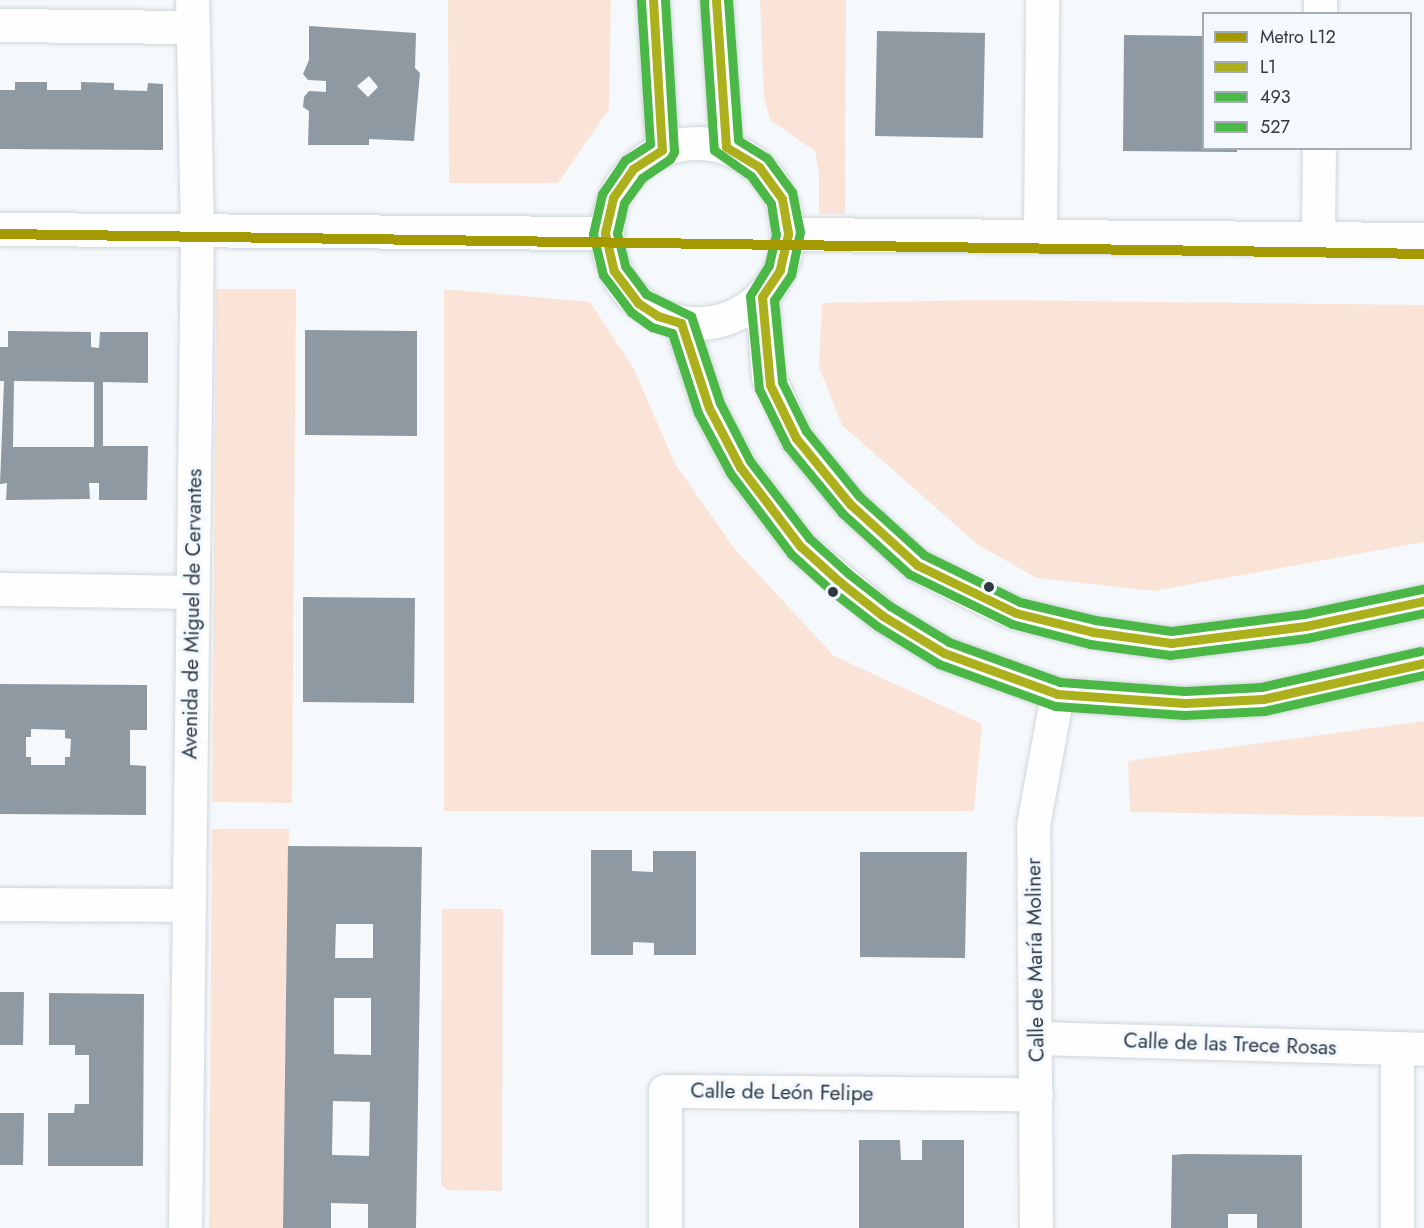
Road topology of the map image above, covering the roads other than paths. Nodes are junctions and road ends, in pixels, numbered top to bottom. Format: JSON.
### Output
{"nodes":[{"id":1,"x":653,"y":0,"type":"edge"},
{"id":2,"x":716,"y":0,"type":"edge"},
{"id":3,"x":1042,"y":0,"type":"edge"},
{"id":4,"x":192,"y":13,"type":"edge"},
{"id":5,"x":0,"y":25,"type":"edge"},
{"id":6,"x":726,"y":147,"type":"junction"},
{"id":7,"x":662,"y":150,"type":"junction"},
{"id":8,"x":1319,"y":150,"type":"edge"},
{"id":9,"x":0,"y":229,"type":"edge"},
{"id":10,"x":197,"y":231,"type":"junction"},
{"id":11,"x":605,"y":233,"type":"junction"},
{"id":12,"x":788,"y":234,"type":"junction"},
{"id":13,"x":1040,"y":236,"type":"junction"},
{"id":14,"x":1318,"y":238,"type":"junction"},
{"id":15,"x":1424,"y":239,"type":"edge"},
{"id":16,"x":762,"y":297,"type":"junction"},
{"id":17,"x":681,"y":323,"type":"junction"},
{"id":18,"x":0,"y":590,"type":"edge"},
{"id":19,"x":193,"y":592,"type":"junction"},
{"id":20,"x":1424,"y":601,"type":"edge"},
{"id":21,"x":1424,"y":663,"type":"edge"},
{"id":22,"x":1057,"y":694,"type":"junction"},
{"id":23,"x":0,"y":904,"type":"edge"},
{"id":24,"x":188,"y":905,"type":"junction"},
{"id":25,"x":1036,"y":1038,"type":"junction"},
{"id":26,"x":1411,"y":1049,"type":"edge"},
{"id":27,"x":1036,"y":1094,"type":"junction"},
{"id":28,"x":185,"y":1228,"type":"edge"},
{"id":29,"x":665,"y":1228,"type":"edge"},
{"id":30,"x":1036,"y":1228,"type":"edge"},
{"id":31,"x":1397,"y":1228,"type":"edge"}],
"edges":[{"from":1,"to":7,"type":"street"},
{"from":2,"to":6,"type":"street"},
{"from":3,"to":13,"type":"street"},
{"from":4,"to":5,"type":"street"},
{"from":4,"to":10,"type":"street","name":"Avenida de Miguel de Cervantes"},
{"from":6,"to":7,"type":"street"},
{"from":6,"to":12,"type":"street"},
{"from":7,"to":11,"type":"street"},
{"from":8,"to":14,"type":"street"},
{"from":9,"to":10,"type":"street"},
{"from":10,"to":11,"type":"street"},
{"from":10,"to":19,"type":"street","name":"Avenida de Miguel de Cervantes"},
{"from":11,"to":17,"type":"street"},
{"from":12,"to":13,"type":"street"},
{"from":12,"to":16,"type":"street"},
{"from":13,"to":14,"type":"street"},
{"from":14,"to":15,"type":"street"},
{"from":16,"to":17,"type":"street"},
{"from":16,"to":20,"type":"street"},
{"from":17,"to":22,"type":"street"},
{"from":18,"to":19,"type":"street"},
{"from":19,"to":24,"type":"street","name":"Avenida de Miguel de Cervantes"},
{"from":21,"to":22,"type":"street"},
{"from":22,"to":25,"type":"street","name":"Calle de María Moliner"},
{"from":23,"to":24,"type":"street"},
{"from":24,"to":28,"type":"street","name":"Avenida de Miguel de Cervantes"},
{"from":25,"to":26,"type":"street","name":"Calle de las Trece Rosas"},
{"from":25,"to":27,"type":"street","name":"Calle de María Moliner"},
{"from":26,"to":31,"type":"street"},
{"from":27,"to":29,"type":"street","name":"Calle de León Felipe"},
{"from":27,"to":30,"type":"street","name":"Calle de María Moliner"}]}
